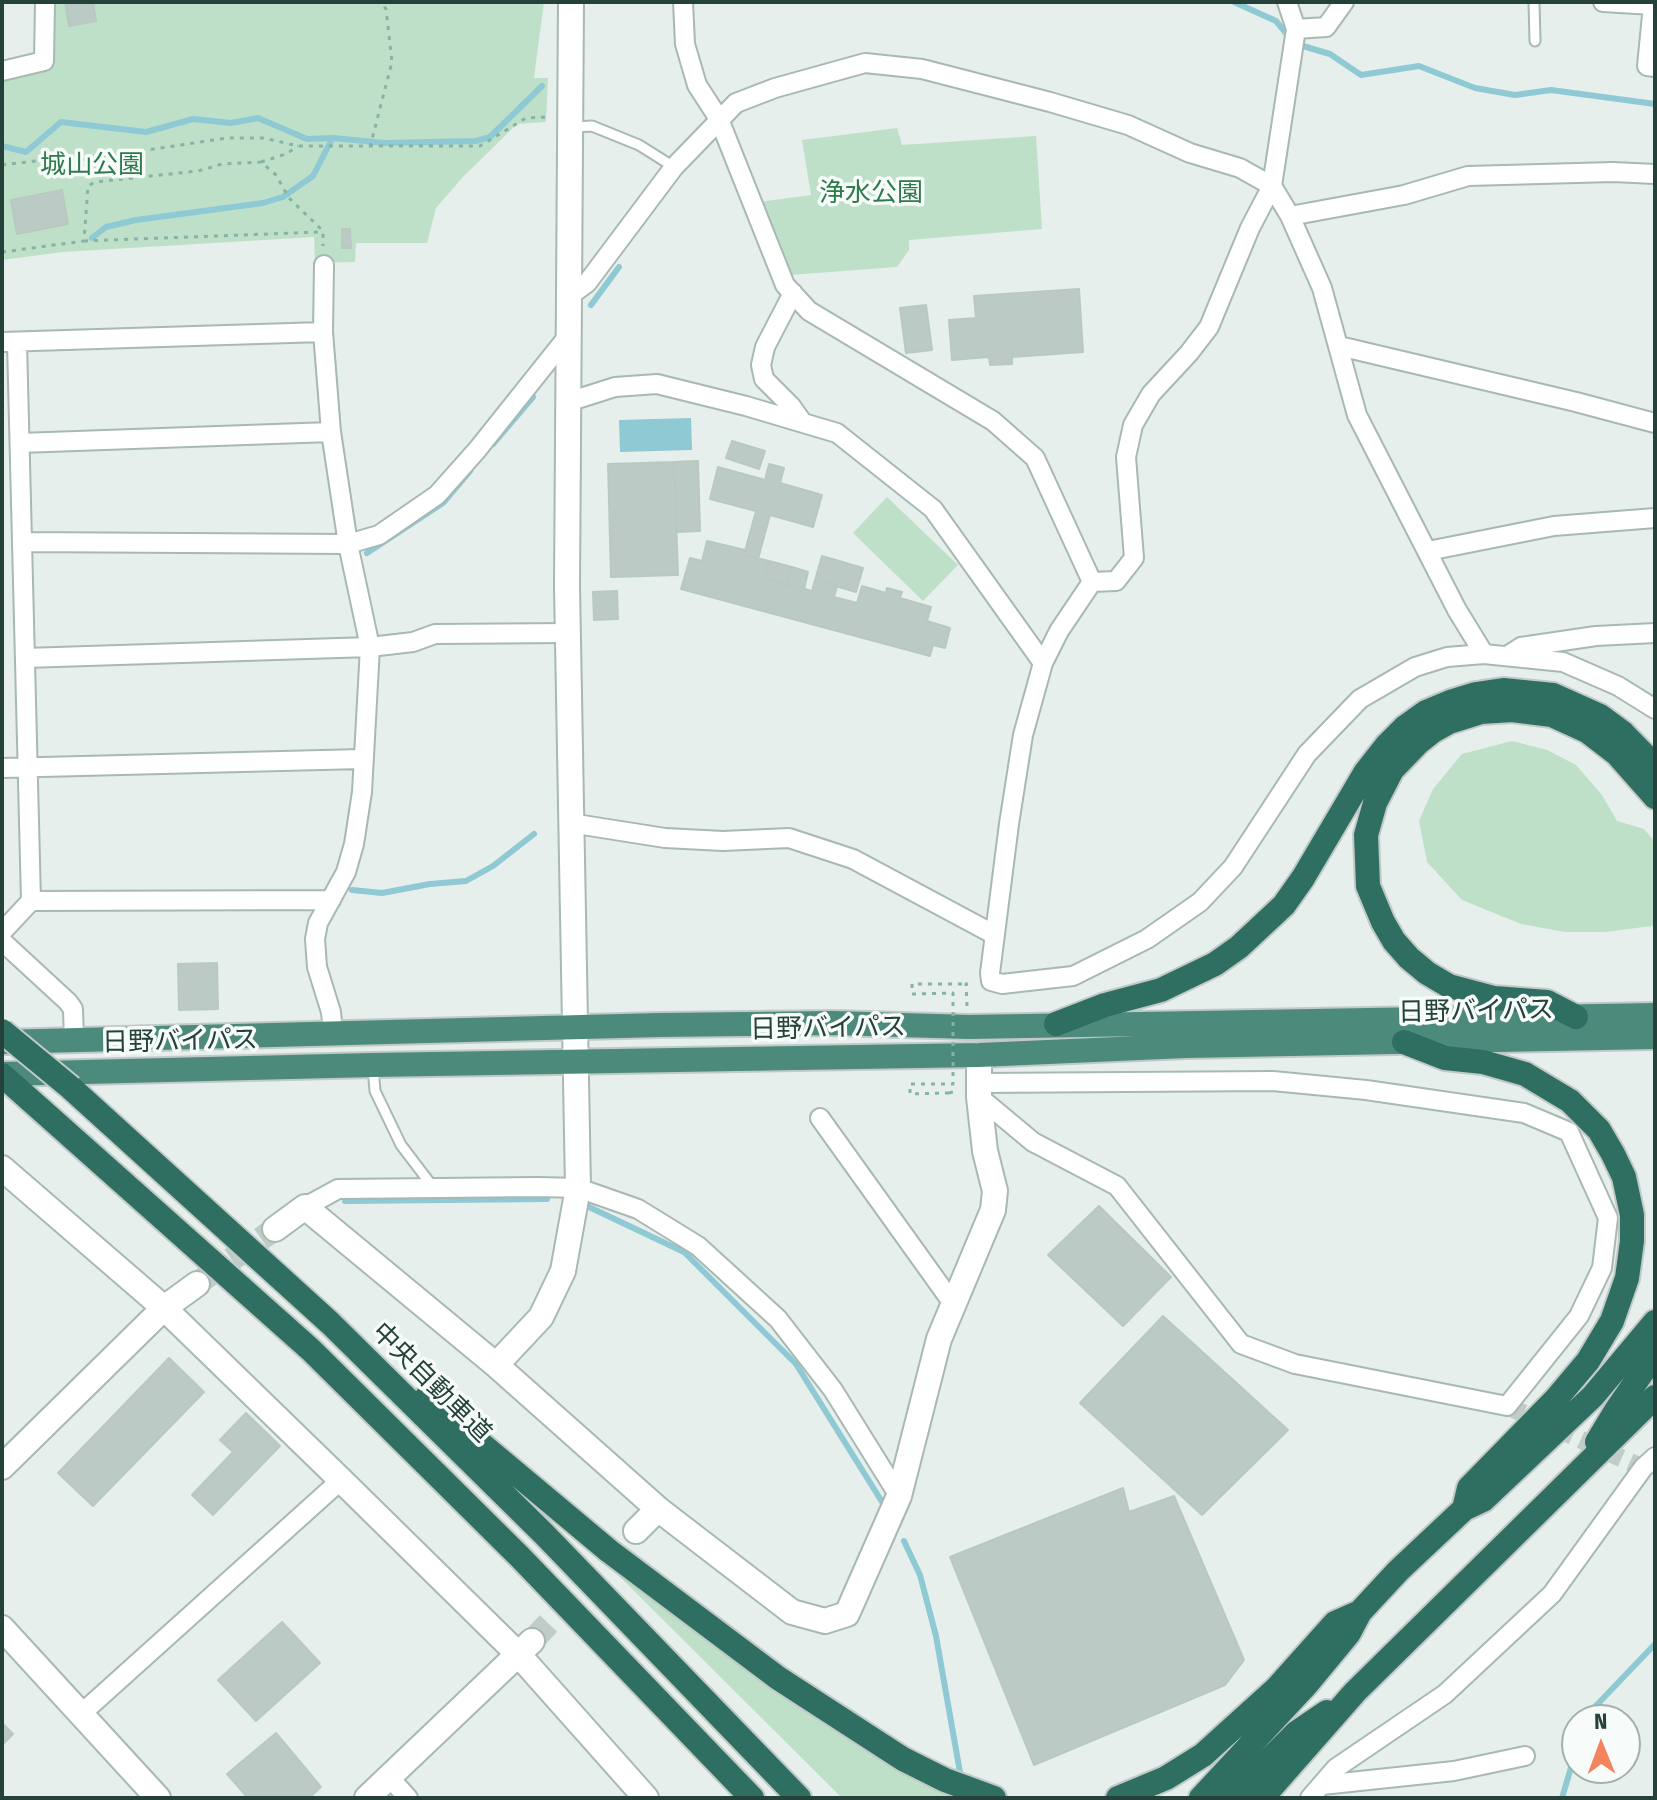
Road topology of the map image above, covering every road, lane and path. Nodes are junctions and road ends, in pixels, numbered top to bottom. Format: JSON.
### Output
{"nodes":[{"id":1,"x":45,"y":2,"type":"edge"},
{"id":2,"x":380,"y":2,"type":"edge"},
{"id":3,"x":571,"y":2,"type":"edge"},
{"id":4,"x":683,"y":2,"type":"edge"},
{"id":5,"x":1287,"y":2,"type":"edge"},
{"id":6,"x":1344,"y":2,"type":"edge"},
{"id":7,"x":1534,"y":2,"type":"edge"},
{"id":8,"x":1603,"y":2,"type":"edge"},
{"id":9,"x":1296,"y":29,"type":"junction"},
{"id":10,"x":1535,"y":41,"type":"dead end"},
{"id":11,"x":1655,"y":67,"type":"edge"},
{"id":12,"x":2,"y":71,"type":"edge"},
{"id":13,"x":719,"y":119,"type":"junction"},
{"id":14,"x":570,"y":122,"type":"junction"},
{"id":15,"x":298,"y":146,"type":"junction"},
{"id":16,"x":370,"y":147,"type":"junction"},
{"id":17,"x":261,"y":162,"type":"junction"},
{"id":18,"x":2,"y":165,"type":"edge"},
{"id":19,"x":674,"y":167,"type":"junction"},
{"id":20,"x":1655,"y":174,"type":"edge"},
{"id":21,"x":1272,"y":186,"type":"junction"},
{"id":22,"x":1290,"y":216,"type":"junction"},
{"id":23,"x":323,"y":231,"type":"junction"},
{"id":24,"x":84,"y":241,"type":"junction"},
{"id":25,"x":2,"y":252,"type":"edge"},
{"id":26,"x":324,"y":265,"type":"joint"},
{"id":27,"x":793,"y":293,"type":"junction"},
{"id":28,"x":568,"y":297,"type":"junction"},
{"id":29,"x":323,"y":332,"type":"junction"},
{"id":30,"x":568,"y":336,"type":"junction"},
{"id":31,"x":10,"y":342,"type":"edge"},
{"id":32,"x":1339,"y":346,"type":"junction"},
{"id":33,"x":568,"y":402,"type":"junction"},
{"id":34,"x":803,"y":423,"type":"junction"},
{"id":35,"x":1655,"y":423,"type":"edge"},
{"id":36,"x":331,"y":432,"type":"junction"},
{"id":37,"x":20,"y":443,"type":"junction"},
{"id":38,"x":1655,"y":518,"type":"edge"},
{"id":39,"x":22,"y":542,"type":"junction"},
{"id":40,"x":348,"y":544,"type":"junction"},
{"id":41,"x":1428,"y":551,"type":"junction"},
{"id":42,"x":1092,"y":582,"type":"junction"},
{"id":43,"x":568,"y":633,"type":"junction"},
{"id":44,"x":1655,"y":633,"type":"edge"},
{"id":45,"x":370,"y":647,"type":"junction"},
{"id":46,"x":1484,"y":654,"type":"junction"},
{"id":47,"x":1508,"y":656,"type":"junction"},
{"id":48,"x":25,"y":658,"type":"junction"},
{"id":49,"x":1043,"y":663,"type":"junction"},
{"id":50,"x":1655,"y":709,"type":"edge"},
{"id":51,"x":362,"y":759,"type":"junction"},
{"id":52,"x":1655,"y":766,"type":"edge"},
{"id":53,"x":2,"y":768,"type":"edge"},
{"id":54,"x":27,"y":768,"type":"junction"},
{"id":55,"x":1655,"y":797,"type":"edge"},
{"id":56,"x":570,"y":823,"type":"junction"},
{"id":57,"x":331,"y":900,"type":"junction"},
{"id":58,"x":31,"y":901,"type":"junction"},
{"id":59,"x":2,"y":932,"type":"edge"},
{"id":60,"x":995,"y":935,"type":"junction"},
{"id":61,"x":2,"y":941,"type":"edge"},
{"id":62,"x":991,"y":981,"type":"junction"},
{"id":63,"x":966,"y":984,"type":"junction"},
{"id":64,"x":1655,"y":1015,"type":"edge"},
{"id":65,"x":1576,"y":1017,"type":"junction"},
{"id":66,"x":1056,"y":1024,"type":"junction"},
{"id":67,"x":574,"y":1027,"type":"junction"},
{"id":68,"x":969,"y":1027,"type":"junction"},
{"id":69,"x":2,"y":1031,"type":"edge"},
{"id":70,"x":333,"y":1032,"type":"junction"},
{"id":71,"x":1655,"y":1037,"type":"edge"},
{"id":72,"x":74,"y":1041,"type":"junction"},
{"id":73,"x":2,"y":1042,"type":"edge"},
{"id":74,"x":1404,"y":1042,"type":"junction"},
{"id":75,"x":979,"y":1055,"type":"junction"},
{"id":76,"x":574,"y":1062,"type":"junction"},
{"id":77,"x":373,"y":1065,"type":"junction"},
{"id":78,"x":2,"y":1074,"type":"edge"},
{"id":79,"x":979,"y":1090,"type":"junction"},
{"id":80,"x":949,"y":1093,"type":"dead end"},
{"id":81,"x":820,"y":1118,"type":"dead end"},
{"id":82,"x":2,"y":1168,"type":"edge"},
{"id":83,"x":433,"y":1187,"type":"junction"},
{"id":84,"x":578,"y":1188,"type":"junction"},
{"id":85,"x":305,"y":1207,"type":"junction"},
{"id":86,"x":275,"y":1229,"type":"tunnel mouth"},
{"id":87,"x":197,"y":1284,"type":"tunnel mouth"},
{"id":88,"x":954,"y":1305,"type":"junction"},
{"id":89,"x":164,"y":1308,"type":"junction"},
{"id":90,"x":1655,"y":1322,"type":"edge"},
{"id":91,"x":330,"y":1323,"type":"junction"},
{"id":92,"x":1655,"y":1354,"type":"edge"},
{"id":93,"x":496,"y":1365,"type":"junction"},
{"id":94,"x":1655,"y":1397,"type":"edge"},
{"id":95,"x":1655,"y":1457,"type":"edge"},
{"id":96,"x":2,"y":1467,"type":"edge"},
{"id":97,"x":1581,"y":1470,"type":"junction"},
{"id":98,"x":341,"y":1480,"type":"junction"},
{"id":99,"x":899,"y":1496,"type":"junction"},
{"id":100,"x":658,"y":1509,"type":"junction"},
{"id":101,"x":1464,"y":1509,"type":"junction"},
{"id":102,"x":636,"y":1531,"type":"tunnel mouth"},
{"id":103,"x":1360,"y":1612,"type":"junction"},
{"id":104,"x":2,"y":1628,"type":"edge"},
{"id":105,"x":525,"y":1647,"type":"junction"},
{"id":106,"x":1355,"y":1692,"type":"junction"},
{"id":107,"x":81,"y":1714,"type":"junction"},
{"id":108,"x":1525,"y":1756,"type":"dead end"},
{"id":109,"x":389,"y":1777,"type":"junction"},
{"id":110,"x":1316,"y":1791,"type":"edge"},
{"id":111,"x":987,"y":1796,"type":"edge"},
{"id":112,"x":158,"y":1798,"type":"edge"},
{"id":113,"x":367,"y":1798,"type":"edge"},
{"id":114,"x":408,"y":1798,"type":"edge"},
{"id":115,"x":646,"y":1798,"type":"edge"},
{"id":116,"x":752,"y":1798,"type":"edge"},
{"id":117,"x":799,"y":1798,"type":"edge"},
{"id":118,"x":1118,"y":1798,"type":"edge"},
{"id":119,"x":1201,"y":1798,"type":"edge"},
{"id":120,"x":1231,"y":1798,"type":"edge"},
{"id":121,"x":1262,"y":1798,"type":"edge"}],
"edges":[{"from":1,"to":12,"type":"street"},
{"from":2,"to":16,"type":"path"},
{"from":3,"to":14,"type":"street"},
{"from":4,"to":13,"type":"street"},
{"from":5,"to":9,"type":"street"},
{"from":6,"to":9,"type":"street"},
{"from":7,"to":10,"type":"lane"},
{"from":8,"to":11,"type":"street"},
{"from":9,"to":21,"type":"street"},
{"from":13,"to":19,"type":"street"},
{"from":13,"to":21,"type":"street"},
{"from":13,"to":27,"type":"street"},
{"from":14,"to":16,"type":"path"},
{"from":14,"to":19,"type":"lane"},
{"from":14,"to":28,"type":"street"},
{"from":15,"to":16,"type":"path"},
{"from":15,"to":17,"type":"path"},
{"from":15,"to":18,"type":"path"},
{"from":17,"to":23,"type":"path"},
{"from":17,"to":24,"type":"path"},
{"from":19,"to":28,"type":"street"},
{"from":20,"to":22,"type":"street"},
{"from":21,"to":22,"type":"street"},
{"from":21,"to":42,"type":"street"},
{"from":22,"to":32,"type":"street"},
{"from":23,"to":24,"type":"path"},
{"from":23,"to":26,"type":"path"},
{"from":24,"to":25,"type":"path"},
{"from":26,"to":29,"type":"street"},
{"from":27,"to":34,"type":"street"},
{"from":27,"to":42,"type":"street"},
{"from":28,"to":30,"type":"street"},
{"from":29,"to":31,"type":"street"},
{"from":29,"to":36,"type":"street"},
{"from":30,"to":33,"type":"street"},
{"from":30,"to":40,"type":"street"},
{"from":31,"to":37,"type":"street"},
{"from":32,"to":35,"type":"street"},
{"from":32,"to":41,"type":"street"},
{"from":33,"to":34,"type":"street"},
{"from":33,"to":43,"type":"street"},
{"from":34,"to":49,"type":"street"},
{"from":36,"to":37,"type":"street"},
{"from":36,"to":40,"type":"street"},
{"from":37,"to":39,"type":"street"},
{"from":38,"to":41,"type":"street"},
{"from":39,"to":40,"type":"street"},
{"from":39,"to":48,"type":"street"},
{"from":40,"to":45,"type":"street"},
{"from":41,"to":46,"type":"street"},
{"from":42,"to":49,"type":"street"},
{"from":43,"to":45,"type":"street"},
{"from":43,"to":56,"type":"street"},
{"from":44,"to":47,"type":"street"},
{"from":45,"to":48,"type":"street"},
{"from":45,"to":51,"type":"street"},
{"from":46,"to":47,"type":"street"},
{"from":46,"to":62,"type":"street"},
{"from":47,"to":50,"type":"street"},
{"from":48,"to":54,"type":"street"},
{"from":49,"to":60,"type":"street"},
{"from":51,"to":54,"type":"street"},
{"from":51,"to":57,"type":"street"},
{"from":52,"to":66,"type":"highway"},
{"from":53,"to":54,"type":"street"},
{"from":54,"to":58,"type":"street"},
{"from":55,"to":65,"type":"highway"},
{"from":56,"to":60,"type":"street"},
{"from":56,"to":67,"type":"street"},
{"from":57,"to":58,"type":"street"},
{"from":57,"to":70,"type":"street"},
{"from":58,"to":59,"type":"street"},
{"from":60,"to":62,"type":"street"},
{"from":61,"to":72,"type":"street"},
{"from":62,"to":63,"type":"path"},
{"from":63,"to":68,"type":"path"},
{"from":63,"to":80,"type":"path","bridge":true},
{"from":64,"to":65,"type":"highway","name":"日野バイパス"},
{"from":65,"to":66,"type":"highway","name":"日野バイパス"},
{"from":66,"to":68,"type":"highway","name":"日野バイパス"},
{"from":67,"to":68,"type":"highway","name":"日野バイパス"},
{"from":67,"to":70,"type":"highway","name":"日野バイパス"},
{"from":67,"to":76,"type":"street"},
{"from":69,"to":91,"type":"highway","name":"中央自動車道","bridge":true},
{"from":70,"to":72,"type":"highway","name":"日野バイパス"},
{"from":71,"to":74,"type":"highway","name":"日野バイパス"},
{"from":72,"to":73,"type":"highway","name":"日野バイパス"},
{"from":74,"to":75,"type":"highway","name":"日野バイパス"},
{"from":74,"to":101,"type":"highway"},
{"from":75,"to":76,"type":"highway","name":"日野バイパス"},
{"from":75,"to":79,"type":"street"},
{"from":76,"to":77,"type":"highway","name":"日野バイパス"},
{"from":76,"to":84,"type":"street"},
{"from":77,"to":78,"type":"highway","name":"日野バイパス"},
{"from":77,"to":83,"type":"lane"},
{"from":78,"to":116,"type":"highway"},
{"from":79,"to":79,"type":"street"},
{"from":79,"to":88,"type":"street"},
{"from":81,"to":88,"type":"street"},
{"from":82,"to":89,"type":"street"},
{"from":83,"to":84,"type":"street"},
{"from":83,"to":85,"type":"street"},
{"from":84,"to":93,"type":"street"},
{"from":84,"to":99,"type":"street"},
{"from":85,"to":86,"type":"street"},
{"from":85,"to":93,"type":"street"},
{"from":87,"to":89,"type":"street"},
{"from":88,"to":99,"type":"street"},
{"from":89,"to":96,"type":"street"},
{"from":89,"to":98,"type":"street"},
{"from":90,"to":101,"type":"highway"},
{"from":91,"to":111,"type":"highway"},
{"from":91,"to":117,"type":"highway","name":"中央自動車道"},
{"from":92,"to":97,"type":"highway"},
{"from":93,"to":100,"type":"street"},
{"from":94,"to":97,"type":"highway"},
{"from":95,"to":110,"type":"street"},
{"from":97,"to":106,"type":"highway"},
{"from":98,"to":105,"type":"street"},
{"from":98,"to":107,"type":"street"},
{"from":99,"to":100,"type":"street"},
{"from":100,"to":102,"type":"street"},
{"from":101,"to":103,"type":"highway"},
{"from":103,"to":118,"type":"highway"},
{"from":103,"to":119,"type":"highway"},
{"from":104,"to":107,"type":"street"},
{"from":105,"to":109,"type":"street"},
{"from":105,"to":115,"type":"street"},
{"from":106,"to":120,"type":"highway"},
{"from":106,"to":121,"type":"highway"},
{"from":107,"to":112,"type":"street"},
{"from":108,"to":110,"type":"street"},
{"from":109,"to":113,"type":"street"},
{"from":109,"to":114,"type":"street"}]}
